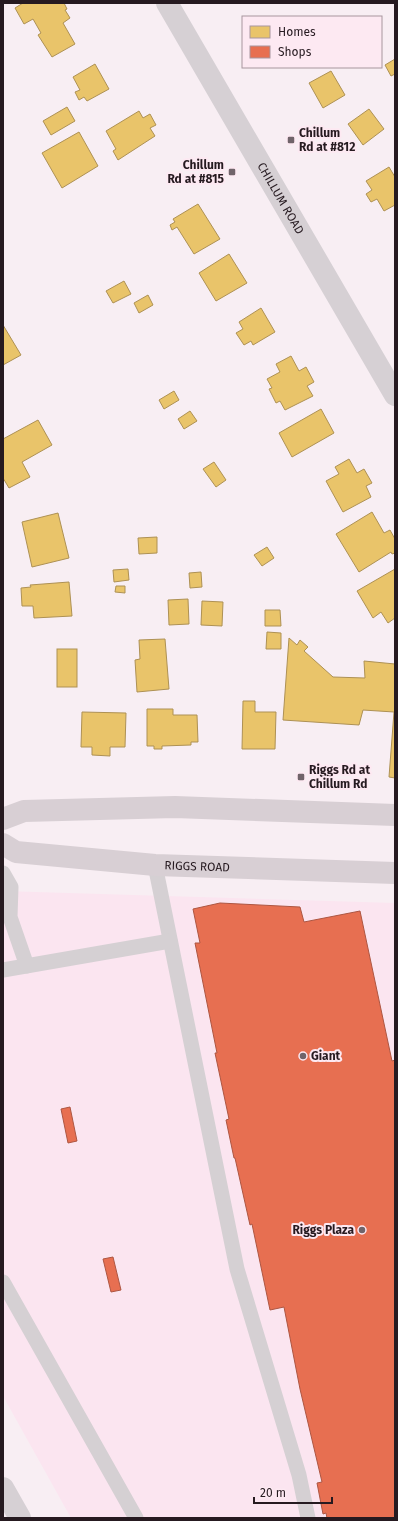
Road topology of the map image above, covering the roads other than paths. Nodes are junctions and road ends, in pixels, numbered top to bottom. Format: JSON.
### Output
{"nodes":[{"id":1,"x":166,"y":3,"type":"edge"},
{"id":2,"x":395,"y":394,"type":"edge"},
{"id":3,"x":395,"y":815,"type":"edge"},
{"id":4,"x":3,"y":819,"type":"edge"},
{"id":5,"x":3,"y":844,"type":"edge"},
{"id":6,"x":155,"y":865,"type":"junction"},
{"id":7,"x":3,"y":872,"type":"edge"},
{"id":8,"x":395,"y":873,"type":"edge"},
{"id":9,"x":170,"y":941,"type":"junction"},
{"id":10,"x":27,"y":966,"type":"junction"},
{"id":11,"x":3,"y":970,"type":"edge"},
{"id":12,"x":3,"y":1282,"type":"edge"},
{"id":13,"x":3,"y":1488,"type":"edge"},
{"id":14,"x":20,"y":1518,"type":"edge"},
{"id":15,"x":136,"y":1518,"type":"edge"},
{"id":16,"x":308,"y":1518,"type":"edge"}],
"edges":[{"from":1,"to":2,"type":"street","name":"CHILLUM ROAD"},
{"from":3,"to":4,"type":"main road"},
{"from":5,"to":6,"type":"main road","name":"RIGGS ROAD"},
{"from":6,"to":8,"type":"main road","name":"RIGGS ROAD"},
{"from":6,"to":9,"type":"lane"},
{"from":7,"to":10,"type":"lane"},
{"from":9,"to":10,"type":"lane"},
{"from":9,"to":16,"type":"lane"},
{"from":10,"to":11,"type":"lane"},
{"from":12,"to":15,"type":"lane"},
{"from":13,"to":14,"type":"street"}]}
